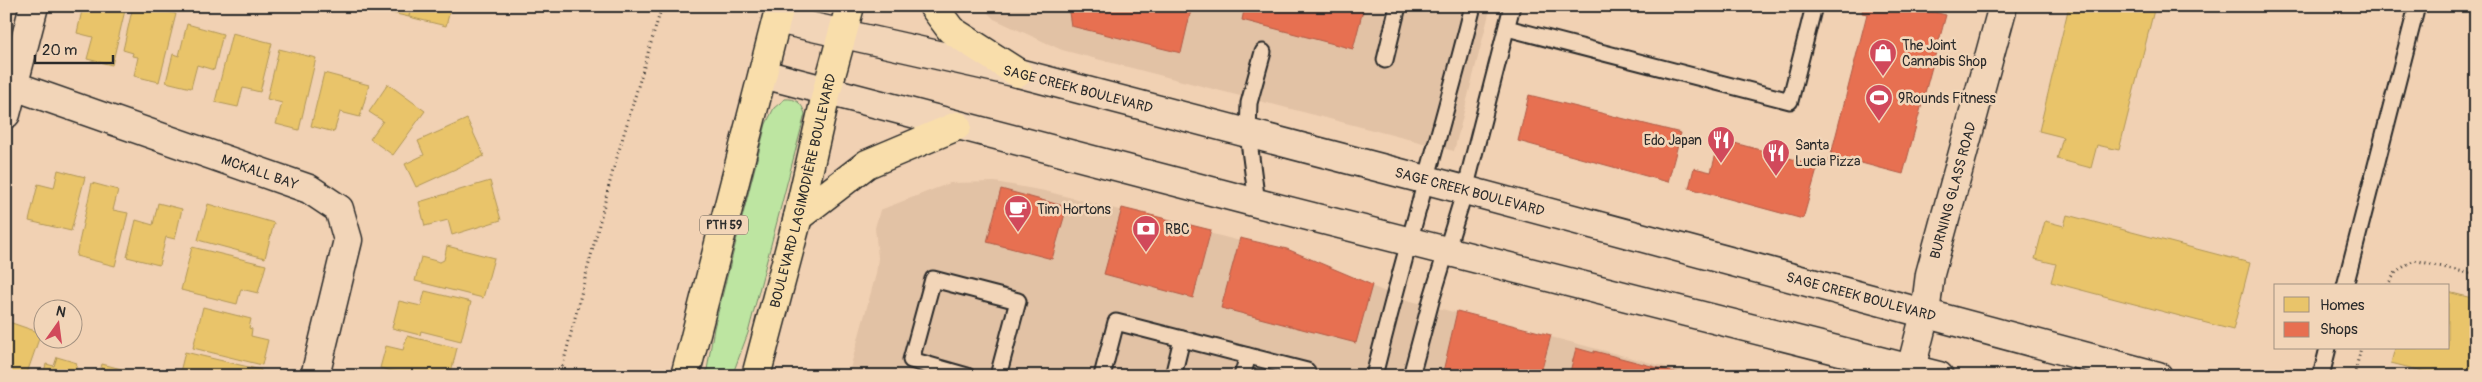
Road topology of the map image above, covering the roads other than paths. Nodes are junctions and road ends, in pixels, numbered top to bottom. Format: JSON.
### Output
{"nodes":[{"id":1,"x":34,"y":6,"type":"edge"},
{"id":2,"x":850,"y":6,"type":"edge"},
{"id":3,"x":933,"y":6,"type":"edge"},
{"id":4,"x":1398,"y":6,"type":"edge"},
{"id":5,"x":1474,"y":6,"type":"edge"},
{"id":6,"x":1512,"y":6,"type":"edge"},
{"id":7,"x":1814,"y":6,"type":"edge"},
{"id":8,"x":2003,"y":6,"type":"edge"},
{"id":9,"x":2417,"y":6,"type":"edge"},
{"id":10,"x":779,"y":13,"type":"edge"},
{"id":11,"x":1507,"y":28,"type":"junction"},
{"id":12,"x":843,"y":36,"type":"junction"},
{"id":13,"x":1263,"y":52,"type":"dead end"},
{"id":14,"x":1385,"y":60,"type":"dead end"},
{"id":15,"x":1018,"y":73,"type":"junction"},
{"id":16,"x":763,"y":74,"type":"junction"},
{"id":17,"x":10,"y":84,"type":"edge"},
{"id":18,"x":827,"y":90,"type":"junction"},
{"id":19,"x":6,"y":114,"type":"edge"},
{"id":20,"x":958,"y":126,"type":"junction"},
{"id":21,"x":1248,"y":134,"type":"junction"},
{"id":22,"x":1428,"y":180,"type":"junction"},
{"id":23,"x":1465,"y":190,"type":"junction"},
{"id":24,"x":1257,"y":203,"type":"junction"},
{"id":25,"x":798,"y":218,"type":"junction"},
{"id":26,"x":1409,"y":242,"type":"junction"},
{"id":27,"x":1446,"y":252,"type":"junction"},
{"id":28,"x":2346,"y":284,"type":"edge"},
{"id":29,"x":1925,"y":314,"type":"junction"},
{"id":30,"x":1182,"y":339,"type":"junction"},
{"id":31,"x":2328,"y":350,"type":"edge"},
{"id":32,"x":1248,"y":356,"type":"junction"},
{"id":33,"x":1910,"y":372,"type":"edge"},
{"id":34,"x":315,"y":376,"type":"edge"},
{"id":35,"x":685,"y":376,"type":"edge"},
{"id":36,"x":756,"y":376,"type":"edge"},
{"id":37,"x":967,"y":376,"type":"edge"},
{"id":38,"x":998,"y":376,"type":"edge"},
{"id":39,"x":1102,"y":376,"type":"edge"},
{"id":40,"x":1173,"y":376,"type":"edge"},
{"id":41,"x":1242,"y":376,"type":"edge"},
{"id":42,"x":1306,"y":376,"type":"edge"},
{"id":43,"x":1374,"y":376,"type":"edge"},
{"id":44,"x":1411,"y":376,"type":"edge"},
{"id":45,"x":1939,"y":376,"type":"edge"},
{"id":46,"x":2158,"y":376,"type":"edge"},
{"id":47,"x":2321,"y":376,"type":"edge"}],
"edges":[{"from":1,"to":17,"type":"street"},
{"from":2,"to":12,"type":"main road","name":"BOULEVARD LAGIMODIÈRE BOULEVARD"},
{"from":3,"to":15,"type":"main road"},
{"from":4,"to":14,"type":"lane"},
{"from":5,"to":22,"type":"lane"},
{"from":6,"to":11,"type":"lane"},
{"from":7,"to":11,"type":"lane"},
{"from":8,"to":29,"type":"street","name":"BURNING GLASS ROAD"},
{"from":9,"to":28,"type":"lane"},
{"from":10,"to":12,"type":"street","name":"SAGE CREEK BOULEVARD"},
{"from":10,"to":16,"type":"main road","number":"PTH 59"},
{"from":11,"to":23,"type":"lane"},
{"from":12,"to":15,"type":"street","name":"SAGE CREEK BOULEVARD"},
{"from":12,"to":18,"type":"main road","name":"BOULEVARD LAGIMODIÈRE BOULEVARD"},
{"from":13,"to":21,"type":"lane"},
{"from":15,"to":21,"type":"street","name":"SAGE CREEK BOULEVARD"},
{"from":16,"to":18,"type":"street"},
{"from":16,"to":35,"type":"main road","number":"PTH 59"},
{"from":17,"to":19,"type":"street"},
{"from":17,"to":34,"type":"street","name":"MCKALL BAY"},
{"from":18,"to":20,"type":"street"},
{"from":18,"to":25,"type":"main road","name":"BOULEVARD LAGIMODIÈRE BOULEVARD"},
{"from":20,"to":24,"type":"street"},
{"from":20,"to":25,"type":"main road"},
{"from":21,"to":22,"type":"street","name":"SAGE CREEK BOULEVARD"},
{"from":21,"to":24,"type":"lane"},
{"from":22,"to":23,"type":"street","name":"SAGE CREEK BOULEVARD"},
{"from":22,"to":26,"type":"lane"},
{"from":23,"to":27,"type":"lane"},
{"from":23,"to":29,"type":"street","name":"SAGE CREEK BOULEVARD"},
{"from":24,"to":26,"type":"street"},
{"from":25,"to":36,"type":"main road","name":"BOULEVARD LAGIMODIÈRE BOULEVARD"},
{"from":26,"to":27,"type":"street"},
{"from":26,"to":43,"type":"lane"},
{"from":27,"to":33,"type":"street"},
{"from":27,"to":44,"type":"lane"},
{"from":29,"to":33,"type":"street","name":"BURNING GLASS ROAD"},
{"from":29,"to":46,"type":"street","name":"SAGE CREEK BOULEVARD"},
{"from":30,"to":32,"type":"lane"},
{"from":30,"to":39,"type":"lane"},
{"from":30,"to":40,"type":"lane"},
{"from":31,"to":47,"type":"lane"},
{"from":32,"to":41,"type":"lane"},
{"from":32,"to":42,"type":"lane"},
{"from":33,"to":45,"type":"street"},
{"from":37,"to":38,"type":"lane"}]}
